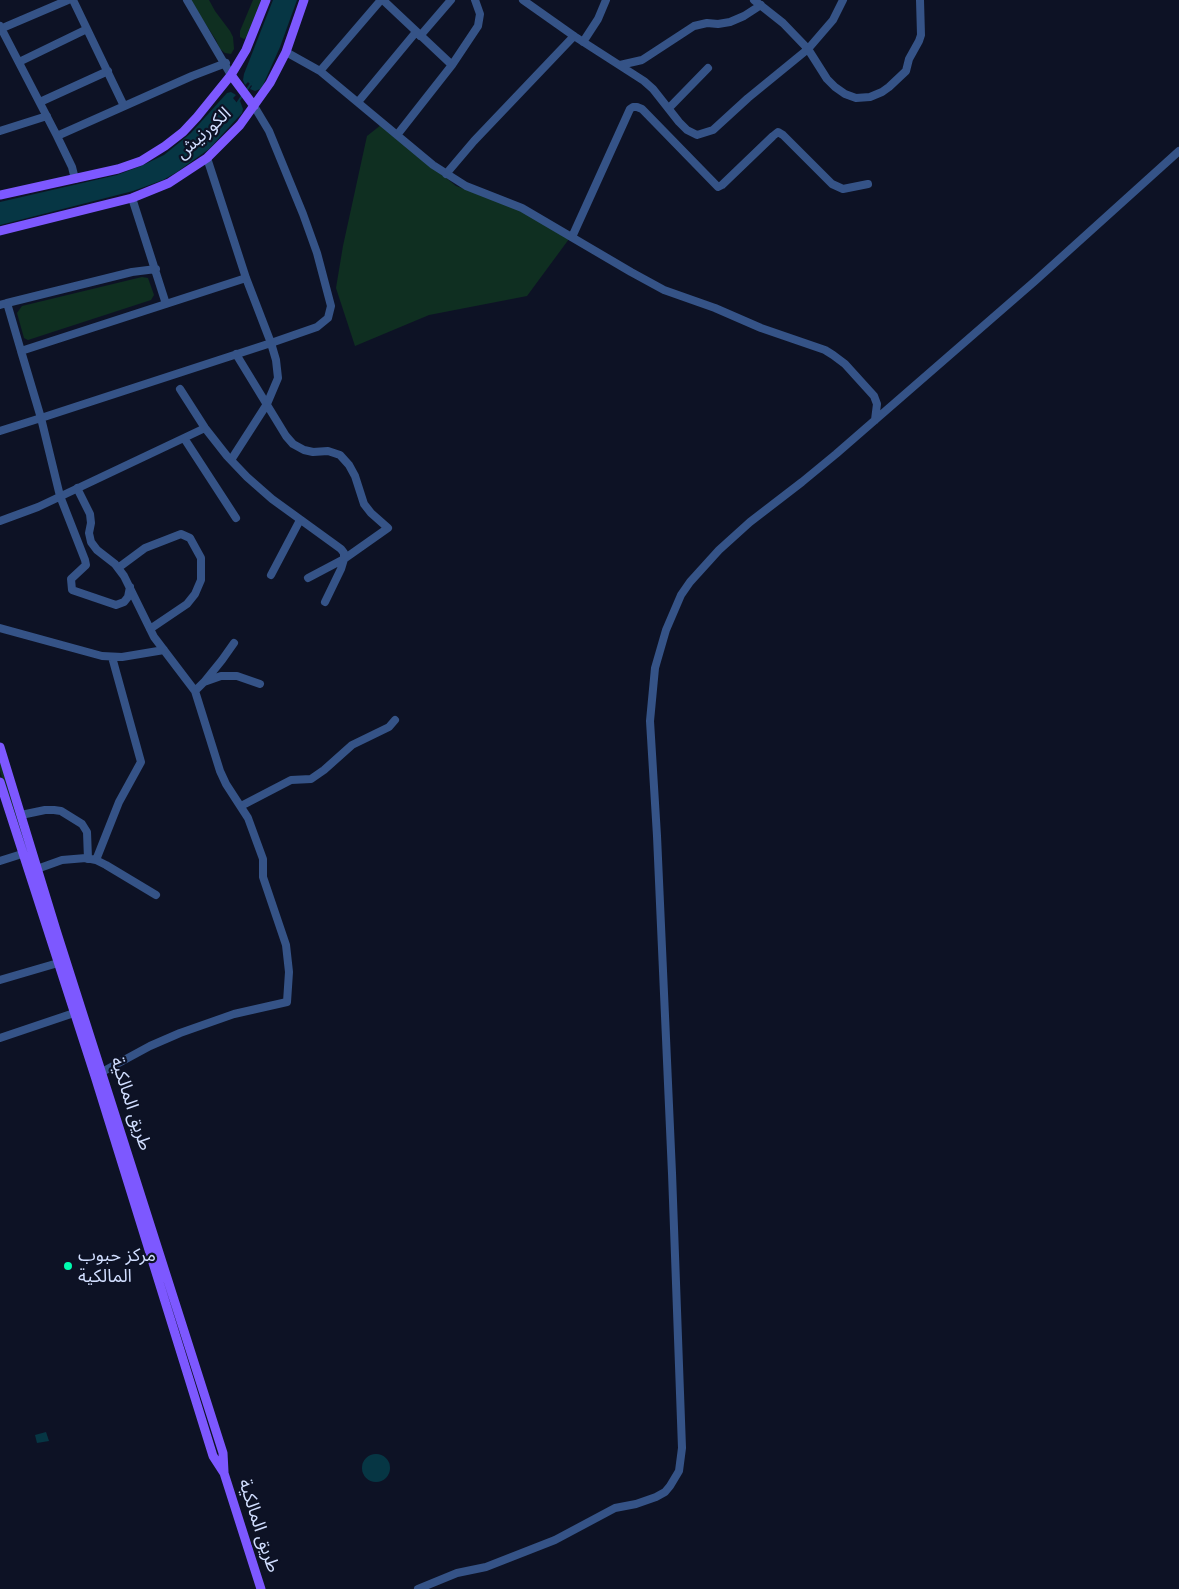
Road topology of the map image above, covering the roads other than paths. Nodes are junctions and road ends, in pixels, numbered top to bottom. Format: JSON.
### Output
{"nodes":[{"id":1,"x":68,"y":0,"type":"edge"},
{"id":2,"x":73,"y":0,"type":"edge"},
{"id":3,"x":187,"y":0,"type":"edge"},
{"id":4,"x":266,"y":0,"type":"edge"},
{"id":5,"x":304,"y":0,"type":"edge"},
{"id":6,"x":382,"y":0,"type":"edge"},
{"id":7,"x":451,"y":0,"type":"edge"},
{"id":8,"x":475,"y":0,"type":"edge"},
{"id":9,"x":523,"y":0,"type":"edge"},
{"id":10,"x":606,"y":0,"type":"edge"},
{"id":11,"x":754,"y":0,"type":"edge"},
{"id":12,"x":843,"y":0,"type":"edge"},
{"id":13,"x":920,"y":0,"type":"edge"},
{"id":14,"x":761,"y":5,"type":"junction"},
{"id":15,"x":0,"y":28,"type":"edge"},
{"id":16,"x":87,"y":29,"type":"junction"},
{"id":17,"x":418,"y":34,"type":"junction"},
{"id":18,"x":574,"y":36,"type":"junction"},
{"id":19,"x":583,"y":42,"type":"junction"},
{"id":20,"x":808,"y":49,"type":"junction"},
{"id":21,"x":286,"y":52,"type":"junction"},
{"id":22,"x":19,"y":62,"type":"junction"},
{"id":23,"x":226,"y":63,"type":"junction"},
{"id":24,"x":452,"y":64,"type":"junction"},
{"id":25,"x":620,"y":65,"type":"junction"},
{"id":26,"x":708,"y":68,"type":"dead end"},
{"id":27,"x":108,"y":71,"type":"junction"},
{"id":28,"x":320,"y":71,"type":"junction"},
{"id":29,"x":231,"y":75,"type":"junction"},
{"id":30,"x":40,"y":102,"type":"junction"},
{"id":31,"x":358,"y":102,"type":"junction"},
{"id":32,"x":253,"y":104,"type":"junction"},
{"id":33,"x":124,"y":106,"type":"junction"},
{"id":34,"x":669,"y":108,"type":"junction"},
{"id":35,"x":47,"y":116,"type":"junction"},
{"id":36,"x":0,"y":130,"type":"edge"},
{"id":37,"x":397,"y":135,"type":"junction"},
{"id":38,"x":58,"y":136,"type":"junction"},
{"id":39,"x":1179,"y":151,"type":"edge"},
{"id":40,"x":207,"y":158,"type":"junction"},
{"id":41,"x":446,"y":174,"type":"junction"},
{"id":42,"x":75,"y":179,"type":"junction"},
{"id":43,"x":868,"y":184,"type":"dead end"},
{"id":44,"x":0,"y":195,"type":"edge"},
{"id":45,"x":132,"y":198,"type":"junction"},
{"id":46,"x":0,"y":231,"type":"edge"},
{"id":47,"x":572,"y":237,"type":"junction"},
{"id":48,"x":156,"y":269,"type":"junction"},
{"id":49,"x":246,"y":278,"type":"junction"},
{"id":50,"x":4,"y":304,"type":"edge"},
{"id":51,"x":166,"y":304,"type":"junction"},
{"id":52,"x":271,"y":342,"type":"junction"},
{"id":53,"x":21,"y":351,"type":"junction"},
{"id":54,"x":236,"y":354,"type":"junction"},
{"id":55,"x":180,"y":389,"type":"dead end"},
{"id":56,"x":267,"y":404,"type":"junction"},
{"id":57,"x":41,"y":418,"type":"junction"},
{"id":58,"x":875,"y":420,"type":"junction"},
{"id":59,"x":204,"y":428,"type":"junction"},
{"id":60,"x":0,"y":430,"type":"edge"},
{"id":61,"x":184,"y":438,"type":"junction"},
{"id":62,"x":231,"y":460,"type":"junction"},
{"id":63,"x":77,"y":488,"type":"junction"},
{"id":64,"x":60,"y":496,"type":"junction"},
{"id":65,"x":236,"y":518,"type":"dead end"},
{"id":66,"x":0,"y":520,"type":"edge"},
{"id":67,"x":300,"y":520,"type":"junction"},
{"id":68,"x":344,"y":559,"type":"junction"},
{"id":69,"x":118,"y":568,"type":"junction"},
{"id":70,"x":271,"y":575,"type":"dead end"},
{"id":71,"x":308,"y":578,"type":"dead end"},
{"id":72,"x":130,"y":587,"type":"junction"},
{"id":73,"x":324,"y":602,"type":"dead end"},
{"id":74,"x":0,"y":628,"type":"edge"},
{"id":75,"x":150,"y":629,"type":"junction"},
{"id":76,"x":234,"y":643,"type":"dead end"},
{"id":77,"x":164,"y":650,"type":"junction"},
{"id":78,"x":112,"y":657,"type":"junction"},
{"id":79,"x":204,"y":682,"type":"junction"},
{"id":80,"x":260,"y":684,"type":"dead end"},
{"id":81,"x":195,"y":691,"type":"junction"},
{"id":82,"x":395,"y":720,"type":"dead end"},
{"id":83,"x":0,"y":747,"type":"edge"},
{"id":84,"x":1,"y":788,"type":"edge"},
{"id":85,"x":241,"y":806,"type":"junction"},
{"id":86,"x":21,"y":815,"type":"junction"},
{"id":87,"x":22,"y":854,"type":"junction"},
{"id":88,"x":92,"y":859,"type":"junction"},
{"id":89,"x":0,"y":861,"type":"edge"},
{"id":90,"x":37,"y":869,"type":"junction"},
{"id":91,"x":156,"y":895,"type":"dead end"},
{"id":92,"x":52,"y":931,"type":"junction"},
{"id":93,"x":58,"y":963,"type":"junction"},
{"id":94,"x":0,"y":980,"type":"edge"},
{"id":95,"x":76,"y":1003,"type":"junction"},
{"id":96,"x":74,"y":1013,"type":"junction"},
{"id":97,"x":0,"y":1038,"type":"edge"},
{"id":98,"x":102,"y":1072,"type":"junction"},
{"id":99,"x":157,"y":1261,"type":"junction"},
{"id":100,"x":261,"y":1589,"type":"edge"},
{"id":101,"x":418,"y":1589,"type":"edge"}],
"edges":[{"from":1,"to":15,"type":"street"},
{"from":2,"to":16,"type":"street"},
{"from":3,"to":23,"type":"street"},
{"from":4,"to":29,"type":"main road","name":"الكورنيش"},
{"from":5,"to":21,"type":"main road","name":"الكورنيش"},
{"from":6,"to":17,"type":"street"},
{"from":6,"to":28,"type":"street"},
{"from":7,"to":17,"type":"street"},
{"from":8,"to":24,"type":"street"},
{"from":9,"to":18,"type":"street"},
{"from":10,"to":19,"type":"street"},
{"from":11,"to":14,"type":"street"},
{"from":12,"to":20,"type":"street"},
{"from":13,"to":20,"type":"street"},
{"from":14,"to":20,"type":"street"},
{"from":14,"to":25,"type":"street"},
{"from":15,"to":22,"type":"street"},
{"from":16,"to":22,"type":"street"},
{"from":16,"to":27,"type":"street"},
{"from":17,"to":24,"type":"street"},
{"from":17,"to":31,"type":"street"},
{"from":18,"to":19,"type":"street"},
{"from":18,"to":41,"type":"street"},
{"from":19,"to":25,"type":"street"},
{"from":20,"to":34,"type":"street"},
{"from":21,"to":28,"type":"street"},
{"from":21,"to":32,"type":"main road","name":"الكورنيش"},
{"from":22,"to":30,"type":"street"},
{"from":23,"to":29,"type":"street"},
{"from":23,"to":33,"type":"street"},
{"from":24,"to":37,"type":"street"},
{"from":25,"to":34,"type":"street"},
{"from":26,"to":34,"type":"street"},
{"from":27,"to":30,"type":"street"},
{"from":27,"to":33,"type":"street"},
{"from":28,"to":31,"type":"street"},
{"from":29,"to":32,"type":"main road"},
{"from":29,"to":42,"type":"main road","name":"الكورنيش"},
{"from":30,"to":35,"type":"street"},
{"from":31,"to":37,"type":"street"},
{"from":32,"to":40,"type":"main road","name":"الكورنيش"},
{"from":32,"to":52,"type":"street"},
{"from":33,"to":38,"type":"street"},
{"from":35,"to":36,"type":"street"},
{"from":35,"to":38,"type":"street"},
{"from":37,"to":41,"type":"street"},
{"from":38,"to":42,"type":"street"},
{"from":39,"to":58,"type":"street"},
{"from":40,"to":45,"type":"main road","name":"الكورنيش"},
{"from":40,"to":49,"type":"street"},
{"from":41,"to":47,"type":"street"},
{"from":42,"to":44,"type":"main road","name":"الكورنيش"},
{"from":43,"to":47,"type":"street"},
{"from":45,"to":46,"type":"main road","name":"الكورنيش"},
{"from":45,"to":48,"type":"street"},
{"from":47,"to":58,"type":"street"},
{"from":48,"to":50,"type":"street"},
{"from":48,"to":51,"type":"street"},
{"from":49,"to":51,"type":"street"},
{"from":49,"to":52,"type":"street"},
{"from":50,"to":53,"type":"street"},
{"from":51,"to":53,"type":"street"},
{"from":52,"to":54,"type":"street"},
{"from":52,"to":56,"type":"street"},
{"from":53,"to":57,"type":"street"},
{"from":54,"to":56,"type":"street"},
{"from":54,"to":57,"type":"street"},
{"from":55,"to":59,"type":"street"},
{"from":56,"to":62,"type":"street"},
{"from":56,"to":68,"type":"street"},
{"from":57,"to":60,"type":"street"},
{"from":57,"to":64,"type":"street"},
{"from":58,"to":101,"type":"street"},
{"from":59,"to":61,"type":"street"},
{"from":59,"to":62,"type":"street"},
{"from":61,"to":63,"type":"street"},
{"from":61,"to":65,"type":"street"},
{"from":62,"to":67,"type":"street"},
{"from":63,"to":64,"type":"street"},
{"from":63,"to":69,"type":"street"},
{"from":64,"to":66,"type":"street"},
{"from":64,"to":72,"type":"street"},
{"from":67,"to":68,"type":"street"},
{"from":67,"to":70,"type":"street"},
{"from":68,"to":71,"type":"street"},
{"from":68,"to":73,"type":"street"},
{"from":69,"to":72,"type":"street"},
{"from":69,"to":75,"type":"street"},
{"from":72,"to":75,"type":"street"},
{"from":74,"to":78,"type":"street"},
{"from":75,"to":77,"type":"street"},
{"from":76,"to":79,"type":"street"},
{"from":77,"to":78,"type":"street"},
{"from":77,"to":81,"type":"street"},
{"from":78,"to":88,"type":"street"},
{"from":79,"to":80,"type":"street"},
{"from":79,"to":81,"type":"street"},
{"from":81,"to":85,"type":"street"},
{"from":82,"to":85,"type":"street"},
{"from":83,"to":86,"type":"main road","name":"طريق المالكية"},
{"from":84,"to":87,"type":"main road","name":"طريق المالكية"},
{"from":85,"to":98,"type":"street"},
{"from":86,"to":88,"type":"street"},
{"from":86,"to":90,"type":"main road","name":"طريق المالكية"},
{"from":87,"to":89,"type":"street"},
{"from":87,"to":92,"type":"main road","name":"طريق المالكية"},
{"from":88,"to":90,"type":"street"},
{"from":88,"to":91,"type":"street"},
{"from":90,"to":92,"type":"main road","name":"طريق المالكية"},
{"from":92,"to":93,"type":"main road","name":"طريق المالكية"},
{"from":92,"to":95,"type":"main road","name":"طريق المالكية"},
{"from":93,"to":94,"type":"street"},
{"from":93,"to":95,"type":"main road","name":"طريق المالكية"},
{"from":95,"to":96,"type":"main road","name":"طريق المالكية"},
{"from":95,"to":98,"type":"main road","name":"طريق المالكية"},
{"from":96,"to":97,"type":"street"},
{"from":96,"to":99,"type":"main road","name":"طريق المالكية"},
{"from":98,"to":99,"type":"main road","name":"طريق المالكية"},
{"from":99,"to":100,"type":"main road","name":"طريق المالكية"}]}
